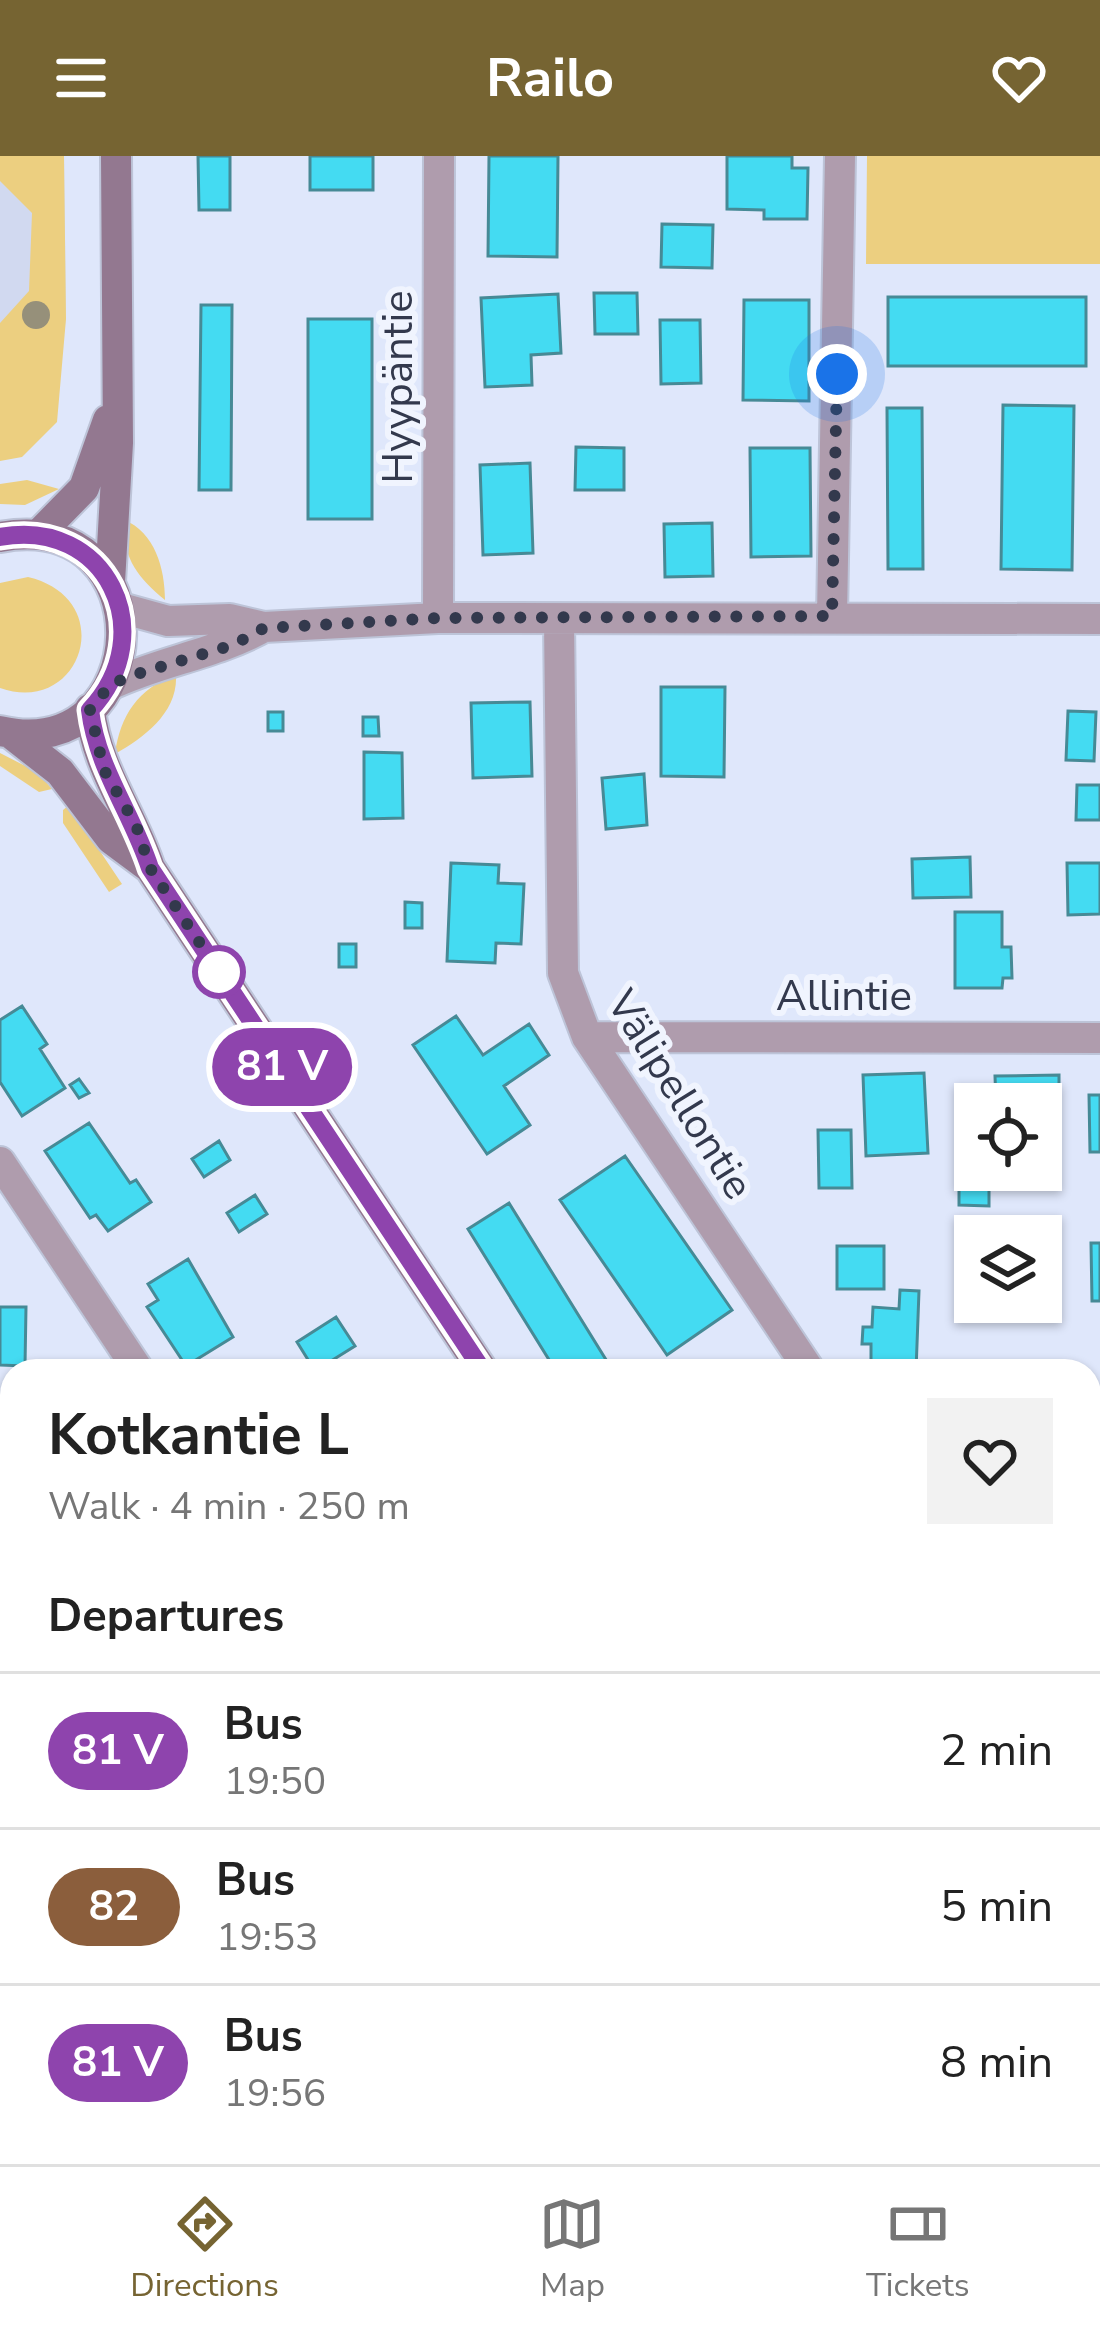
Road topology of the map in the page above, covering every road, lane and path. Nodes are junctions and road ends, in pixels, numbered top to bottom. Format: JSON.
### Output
{"nodes":[{"id":1,"x":116,"y":156,"type":"edge"},
{"id":2,"x":440,"y":156,"type":"edge"},
{"id":3,"x":841,"y":156,"type":"edge"},
{"id":4,"x":115,"y":397,"type":"junction"},
{"id":5,"x":39,"y":534,"type":"junction"},
{"id":6,"x":1,"y":536,"type":"edge"},
{"id":7,"x":115,"y":595,"type":"junction"},
{"id":8,"x":832,"y":616,"type":"junction"},
{"id":9,"x":438,"y":618,"type":"junction"},
{"id":10,"x":1100,"y":619,"type":"edge"},
{"id":11,"x":559,"y":620,"type":"junction"},
{"id":12,"x":264,"y":628,"type":"junction"},
{"id":13,"x":110,"y":685,"type":"junction"},
{"id":14,"x":90,"y":710,"type":"junction"},
{"id":15,"x":5,"y":732,"type":"edge"},
{"id":16,"x":150,"y":868,"type":"junction"},
{"id":17,"x":587,"y":1037,"type":"junction"},
{"id":18,"x":1100,"y":1038,"type":"edge"},
{"id":19,"x":0,"y":1162,"type":"edge"},
{"id":20,"x":131,"y":1359,"type":"edge"},
{"id":21,"x":475,"y":1359,"type":"edge"},
{"id":22,"x":802,"y":1359,"type":"edge"}],
"edges":[{"from":1,"to":4,"type":"main road"},
{"from":2,"to":9,"type":"street","name":"Hyypäntie"},
{"from":3,"to":8,"type":"street"},
{"from":4,"to":5,"type":"main road"},
{"from":4,"to":7,"type":"main road"},
{"from":5,"to":6,"type":"main road"},
{"from":5,"to":7,"type":"main road"},
{"from":7,"to":12,"type":"street"},
{"from":7,"to":13,"type":"main road"},
{"from":8,"to":10,"type":"street"},
{"from":8,"to":11,"type":"street"},
{"from":9,"to":11,"type":"street"},
{"from":9,"to":12,"type":"street"},
{"from":11,"to":17,"type":"street","name":"Välipellontie"},
{"from":12,"to":13,"type":"street"},
{"from":13,"to":14,"type":"main road"},
{"from":14,"to":15,"type":"main road"},
{"from":14,"to":16,"type":"main road"},
{"from":15,"to":16,"type":"main road"},
{"from":16,"to":21,"type":"main road"},
{"from":17,"to":18,"type":"street","name":"Allintie"},
{"from":17,"to":22,"type":"street","name":"Välipellontie"},
{"from":19,"to":20,"type":"street"}]}
